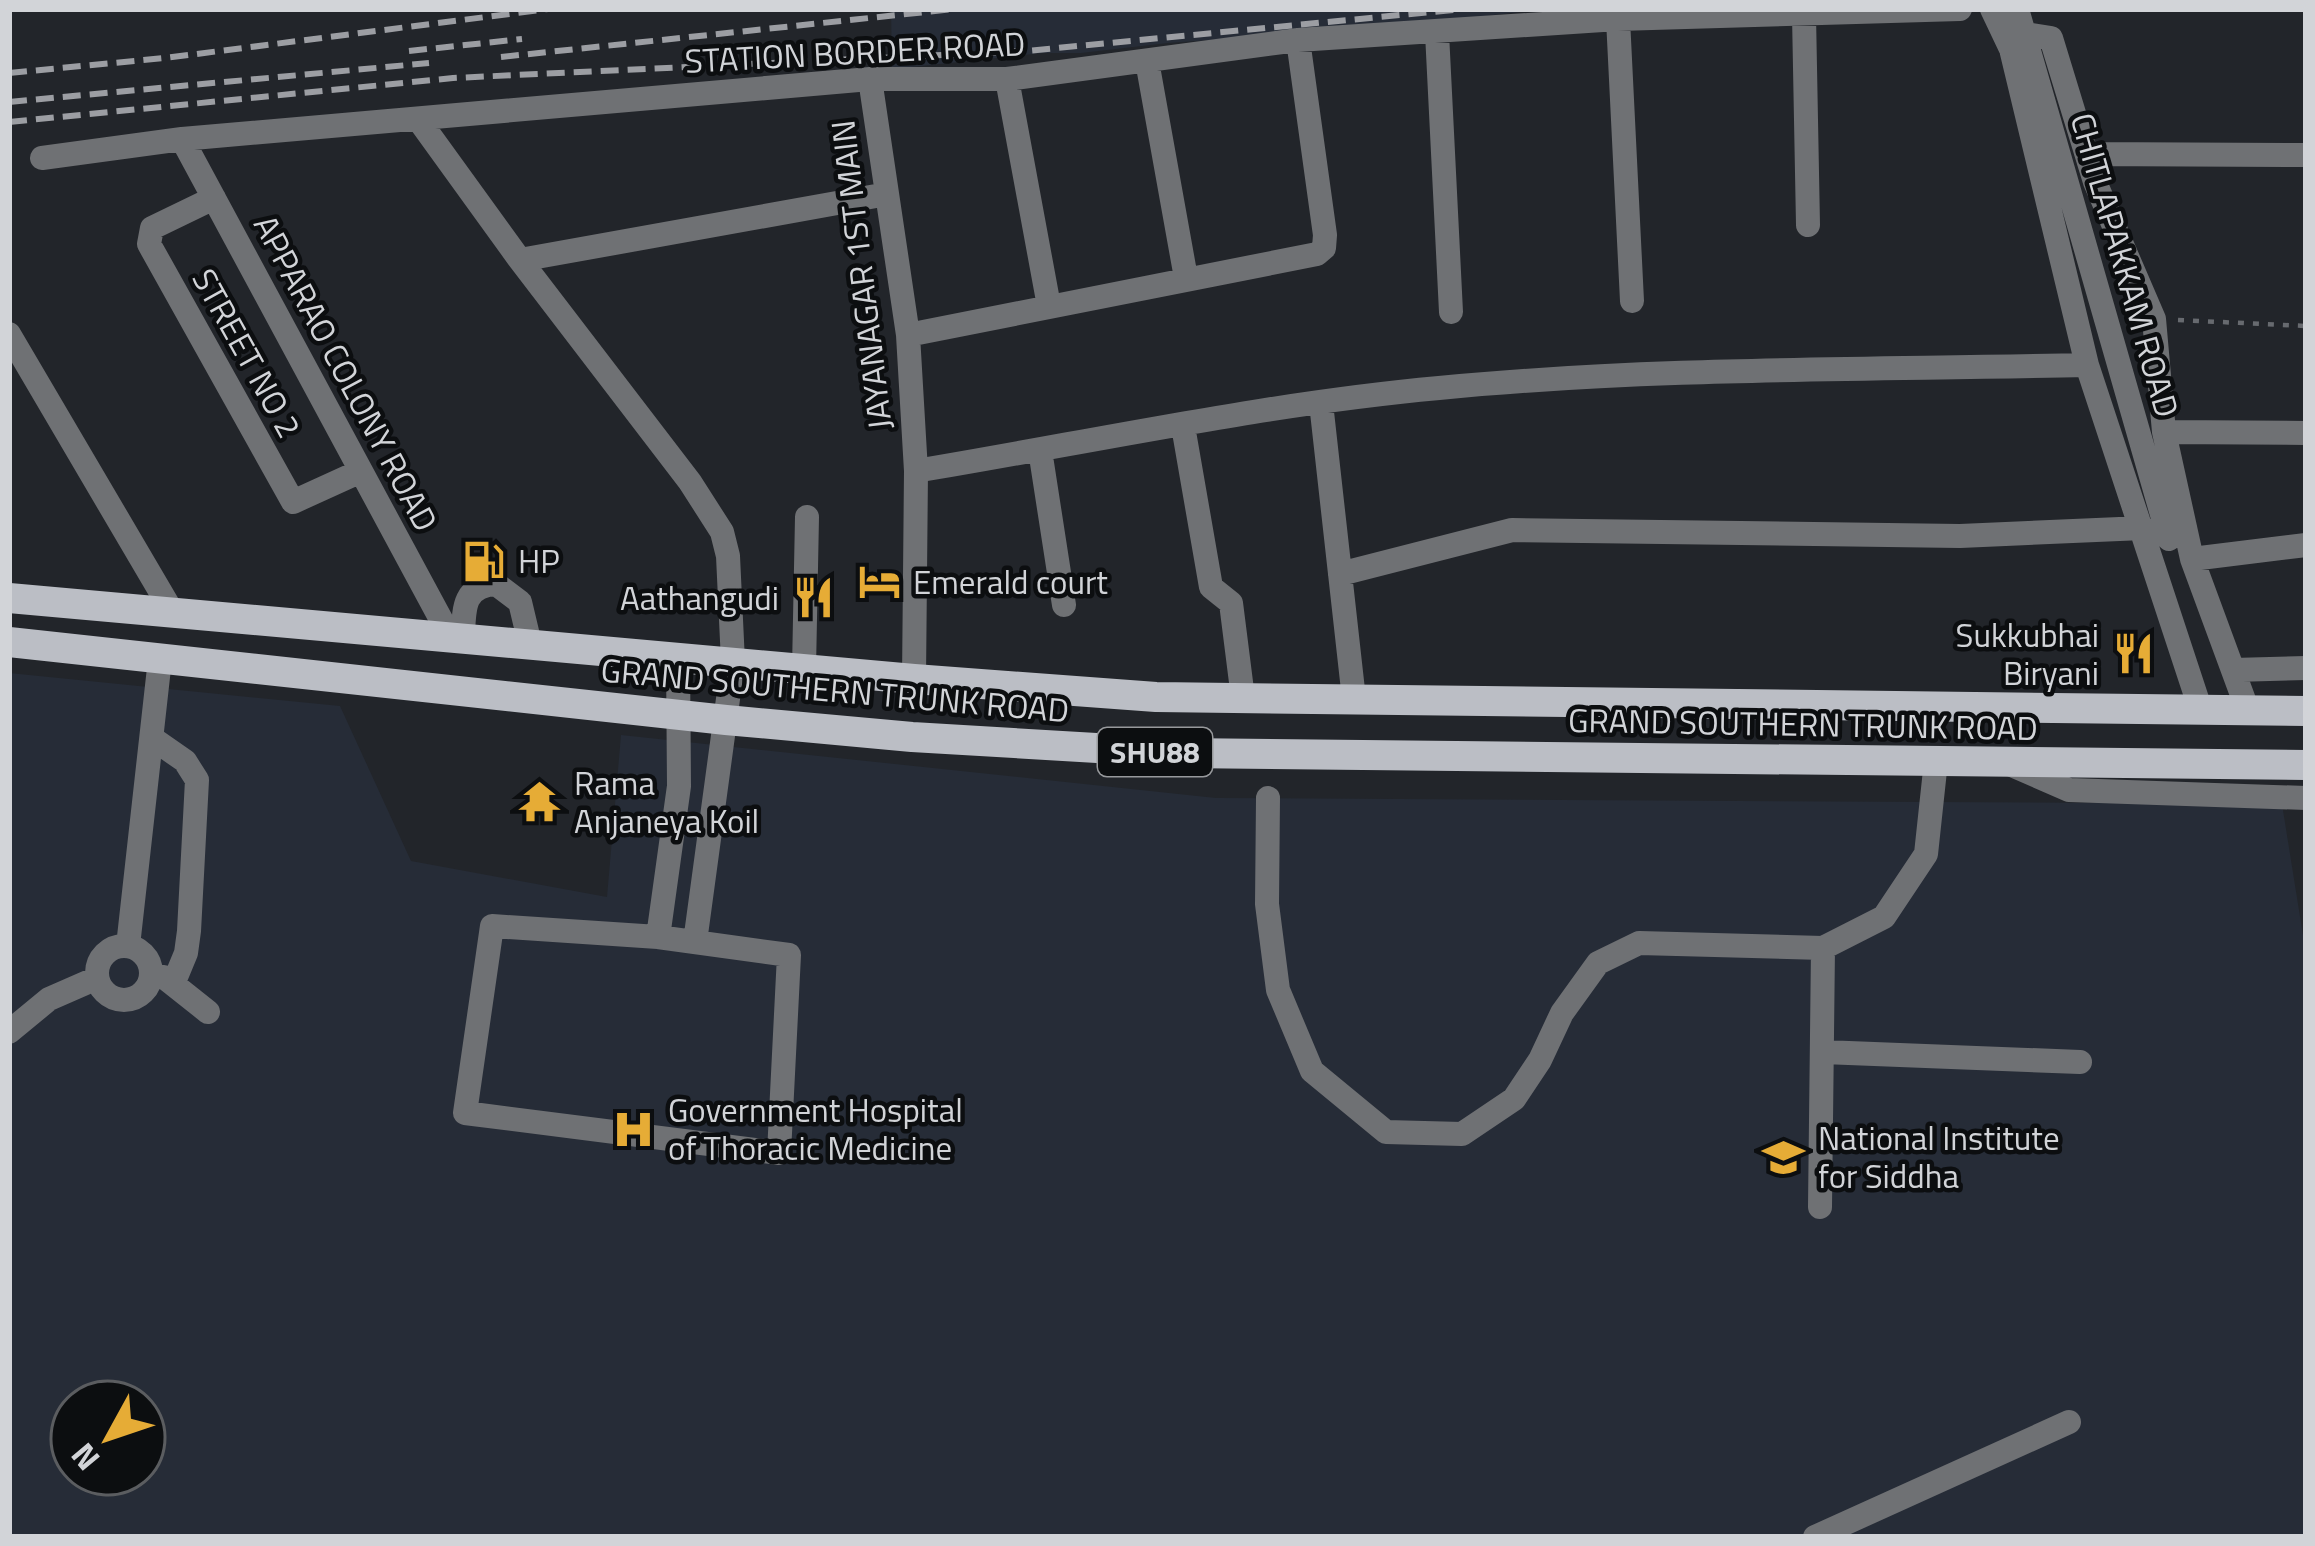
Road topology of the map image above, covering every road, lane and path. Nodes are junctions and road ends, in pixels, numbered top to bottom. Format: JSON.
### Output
{"nodes":[{"id":1,"x":1960,"y":9,"type":"edge"},
{"id":2,"x":1992,"y":9,"type":"edge"},
{"id":3,"x":2017,"y":9,"type":"edge"},
{"id":4,"x":1804,"y":14,"type":"junction"},
{"id":5,"x":1618,"y":19,"type":"junction"},
{"id":6,"x":1437,"y":33,"type":"junction"},
{"id":7,"x":1298,"y":40,"type":"junction"},
{"id":8,"x":2011,"y":49,"type":"junction"},
{"id":9,"x":1147,"y":61,"type":"junction"},
{"id":10,"x":870,"y":79,"type":"junction"},
{"id":11,"x":1007,"y":79,"type":"junction"},
{"id":12,"x":418,"y":119,"type":"junction"},
{"id":13,"x":182,"y":139,"type":"junction"},
{"id":14,"x":2087,"y":154,"type":"junction"},
{"id":15,"x":2306,"y":155,"type":"edge"},
{"id":16,"x":42,"y":158,"type":"dead end"},
{"id":17,"x":887,"y":194,"type":"junction"},
{"id":18,"x":214,"y":198,"type":"junction"},
{"id":19,"x":1808,"y":225,"type":"dead end"},
{"id":20,"x":520,"y":260,"type":"junction"},
{"id":21,"x":1186,"y":278,"type":"junction"},
{"id":22,"x":1632,"y":302,"type":"dead end"},
{"id":23,"x":1049,"y":306,"type":"junction"},
{"id":24,"x":1450,"y":312,"type":"dead end"},
{"id":25,"x":2154,"y":319,"type":"junction"},
{"id":26,"x":2306,"y":326,"type":"edge"},
{"id":27,"x":9,"y":334,"type":"edge"},
{"id":28,"x":908,"y":335,"type":"junction"},
{"id":29,"x":2087,"y":365,"type":"junction"},
{"id":30,"x":1321,"y":403,"type":"junction"},
{"id":31,"x":1183,"y":426,"type":"junction"},
{"id":32,"x":2164,"y":432,"type":"junction"},
{"id":33,"x":2306,"y":433,"type":"edge"},
{"id":34,"x":1040,"y":450,"type":"junction"},
{"id":35,"x":361,"y":471,"type":"junction"},
{"id":36,"x":916,"y":471,"type":"junction"},
{"id":37,"x":807,"y":517,"type":"dead end"},
{"id":38,"x":2143,"y":528,"type":"junction"},
{"id":39,"x":2169,"y":539,"type":"junction"},
{"id":40,"x":2306,"y":545,"type":"edge"},
{"id":41,"x":2195,"y":568,"type":"junction"},
{"id":42,"x":1340,"y":574,"type":"junction"},
{"id":43,"x":9,"y":598,"type":"edge"},
{"id":44,"x":2165,"y":600,"type":"junction"},
{"id":45,"x":1064,"y":605,"type":"dead end"},
{"id":46,"x":173,"y":613,"type":"junction"},
{"id":47,"x":457,"y":638,"type":"junction"},
{"id":48,"x":9,"y":642,"type":"edge"},
{"id":49,"x":530,"y":644,"type":"junction"},
{"id":50,"x":678,"y":658,"type":"junction"},
{"id":51,"x":160,"y":659,"type":"junction"},
{"id":52,"x":733,"y":662,"type":"junction"},
{"id":53,"x":2306,"y":668,"type":"edge"},
{"id":54,"x":804,"y":669,"type":"junction"},
{"id":55,"x":2233,"y":670,"type":"junction"},
{"id":56,"x":914,"y":680,"type":"junction"},
{"id":57,"x":1243,"y":698,"type":"junction"},
{"id":58,"x":1354,"y":699,"type":"junction"},
{"id":59,"x":2201,"y":710,"type":"junction"},
{"id":60,"x":2248,"y":711,"type":"junction"},
{"id":61,"x":2306,"y":712,"type":"edge"},
{"id":62,"x":679,"y":714,"type":"junction"},
{"id":63,"x":726,"y":720,"type":"junction"},
{"id":64,"x":152,"y":738,"type":"junction"},
{"id":65,"x":1936,"y":761,"type":"junction"},
{"id":66,"x":2006,"y":762,"type":"junction"},
{"id":67,"x":2306,"y":765,"type":"edge"},
{"id":68,"x":1268,"y":798,"type":"dead end"},
{"id":69,"x":2306,"y":798,"type":"edge"},
{"id":70,"x":658,"y":937,"type":"junction"},
{"id":71,"x":695,"y":942,"type":"junction"},
{"id":72,"x":128,"y":946,"type":"junction"},
{"id":73,"x":1823,"y":948,"type":"junction"},
{"id":74,"x":162,"y":976,"type":"junction"},
{"id":75,"x":97,"y":978,"type":"junction"},
{"id":76,"x":208,"y":1012,"type":"dead end"},
{"id":77,"x":9,"y":1032,"type":"edge"},
{"id":78,"x":1822,"y":1052,"type":"junction"},
{"id":79,"x":2080,"y":1062,"type":"dead end"},
{"id":80,"x":1820,"y":1207,"type":"dead end"},
{"id":81,"x":2069,"y":1422,"type":"dead end"},
{"id":82,"x":1817,"y":1537,"type":"edge"}],
"edges":[{"from":1,"to":4,"type":"street","name":"STATION BORDER ROAD"},
{"from":2,"to":8,"type":"street"},
{"from":3,"to":39,"type":"street","name":"CHITLAPAKKAM ROAD"},
{"from":4,"to":5,"type":"street","name":"STATION BORDER ROAD"},
{"from":4,"to":19,"type":"street"},
{"from":5,"to":6,"type":"street","name":"STATION BORDER ROAD"},
{"from":5,"to":22,"type":"street"},
{"from":6,"to":7,"type":"street","name":"STATION BORDER ROAD"},
{"from":6,"to":24,"type":"street"},
{"from":7,"to":9,"type":"street","name":"STATION BORDER ROAD"},
{"from":7,"to":21,"type":"street"},
{"from":8,"to":14,"type":"street"},
{"from":8,"to":29,"type":"street"},
{"from":9,"to":11,"type":"street","name":"STATION BORDER ROAD"},
{"from":9,"to":21,"type":"street"},
{"from":10,"to":11,"type":"street","name":"STATION BORDER ROAD"},
{"from":10,"to":12,"type":"street","name":"STATION BORDER ROAD"},
{"from":10,"to":17,"type":"street","name":"JAYANAGAR 1ST MAIN"},
{"from":11,"to":23,"type":"street"},
{"from":12,"to":13,"type":"street","name":"STATION BORDER ROAD"},
{"from":12,"to":20,"type":"street"},
{"from":13,"to":16,"type":"street","name":"STATION BORDER ROAD"},
{"from":13,"to":18,"type":"street","name":"APPARAO COLONY ROAD"},
{"from":14,"to":15,"type":"street"},
{"from":14,"to":25,"type":"street"},
{"from":17,"to":20,"type":"street"},
{"from":17,"to":28,"type":"street","name":"JAYANAGAR 1ST MAIN"},
{"from":18,"to":35,"type":"street","name":"APPARAO COLONY ROAD"},
{"from":18,"to":35,"type":"street","name":"STREET NO 2"},
{"from":20,"to":52,"type":"street"},
{"from":21,"to":23,"type":"street"},
{"from":23,"to":28,"type":"street"},
{"from":25,"to":26,"type":"path"},
{"from":25,"to":32,"type":"street"},
{"from":27,"to":46,"type":"street"},
{"from":28,"to":36,"type":"street","name":"JAYANAGAR 1ST MAIN"},
{"from":29,"to":30,"type":"street"},
{"from":29,"to":38,"type":"street"},
{"from":30,"to":31,"type":"street"},
{"from":30,"to":42,"type":"street"},
{"from":31,"to":34,"type":"street"},
{"from":31,"to":57,"type":"street"},
{"from":32,"to":33,"type":"street"},
{"from":32,"to":41,"type":"street"},
{"from":34,"to":36,"type":"street"},
{"from":34,"to":45,"type":"street"},
{"from":35,"to":47,"type":"street","name":"APPARAO COLONY ROAD"},
{"from":36,"to":56,"type":"street","name":"JAYANAGAR 1ST MAIN"},
{"from":37,"to":54,"type":"street"},
{"from":38,"to":42,"type":"street"},
{"from":38,"to":44,"type":"street"},
{"from":39,"to":41,"type":"street"},
{"from":39,"to":44,"type":"street"},
{"from":40,"to":41,"type":"street"},
{"from":41,"to":55,"type":"street"},
{"from":42,"to":58,"type":"street"},
{"from":43,"to":46,"type":"main road","name":"GRAND SOUTHERN TRUNK ROAD","number":"SHU88"},
{"from":44,"to":59,"type":"street"},
{"from":46,"to":47,"type":"main road","name":"GRAND SOUTHERN TRUNK ROAD","number":"SHU88"},
{"from":47,"to":49,"type":"main road","name":"GRAND SOUTHERN TRUNK ROAD","number":"SHU88"},
{"from":47,"to":49,"type":"street"},
{"from":48,"to":51,"type":"main road","name":"GRAND SOUTHERN TRUNK ROAD","number":"SHU88"},
{"from":49,"to":50,"type":"main road","name":"GRAND SOUTHERN TRUNK ROAD","number":"SHU88"},
{"from":50,"to":52,"type":"main road","name":"GRAND SOUTHERN TRUNK ROAD","number":"SHU88"},
{"from":50,"to":62,"type":"street"},
{"from":51,"to":62,"type":"main road","name":"GRAND SOUTHERN TRUNK ROAD","number":"SHU88"},
{"from":51,"to":64,"type":"street"},
{"from":52,"to":54,"type":"main road","name":"GRAND SOUTHERN TRUNK ROAD","number":"SHU88"},
{"from":52,"to":63,"type":"street"},
{"from":53,"to":55,"type":"street"},
{"from":54,"to":56,"type":"main road","name":"GRAND SOUTHERN TRUNK ROAD","number":"SHU88"},
{"from":55,"to":60,"type":"street"},
{"from":56,"to":57,"type":"main road","name":"GRAND SOUTHERN TRUNK ROAD","number":"SHU88"},
{"from":57,"to":58,"type":"main road","name":"GRAND SOUTHERN TRUNK ROAD","number":"SHU88"},
{"from":58,"to":59,"type":"main road","name":"GRAND SOUTHERN TRUNK ROAD","number":"SHU88"},
{"from":59,"to":60,"type":"main road","name":"GRAND SOUTHERN TRUNK ROAD","number":"SHU88"},
{"from":60,"to":61,"type":"main road","name":"GRAND SOUTHERN TRUNK ROAD","number":"SHU88"},
{"from":62,"to":63,"type":"main road","name":"GRAND SOUTHERN TRUNK ROAD","number":"SHU88"},
{"from":62,"to":70,"type":"street"},
{"from":63,"to":65,"type":"main road","name":"GRAND SOUTHERN TRUNK ROAD","number":"SHU88"},
{"from":63,"to":71,"type":"street"},
{"from":64,"to":72,"type":"street"},
{"from":64,"to":74,"type":"street"},
{"from":65,"to":66,"type":"main road","name":"GRAND SOUTHERN TRUNK ROAD","number":"SHU88"},
{"from":65,"to":73,"type":"street"},
{"from":66,"to":67,"type":"main road","name":"GRAND SOUTHERN TRUNK ROAD","number":"SHU88"},
{"from":66,"to":69,"type":"street"},
{"from":68,"to":73,"type":"street"},
{"from":70,"to":71,"type":"street"},
{"from":70,"to":71,"type":"street"},
{"from":72,"to":74,"type":"street"},
{"from":72,"to":75,"type":"street"},
{"from":73,"to":78,"type":"street"},
{"from":74,"to":75,"type":"street"},
{"from":74,"to":76,"type":"street"},
{"from":75,"to":77,"type":"street"},
{"from":78,"to":79,"type":"street"},
{"from":78,"to":80,"type":"street"},
{"from":81,"to":82,"type":"street"}]}
